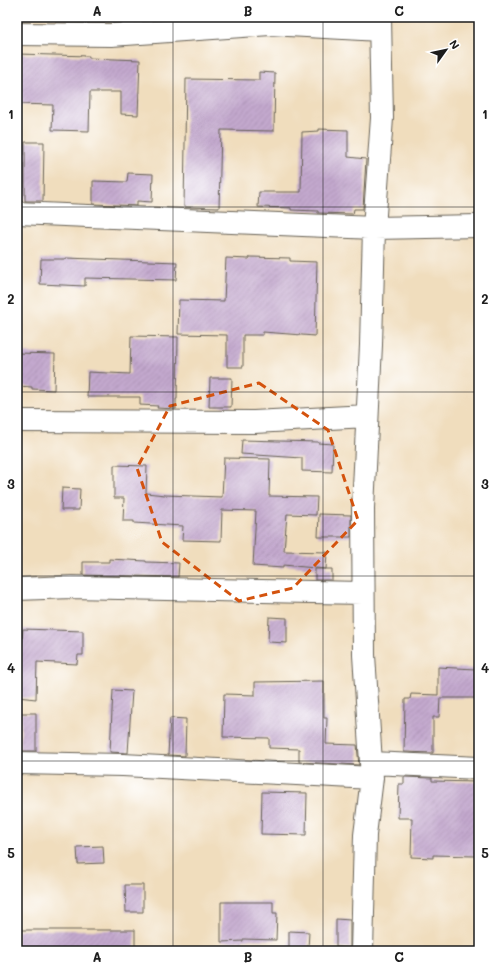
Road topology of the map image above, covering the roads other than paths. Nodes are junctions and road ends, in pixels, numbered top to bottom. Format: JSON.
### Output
{"nodes":[{"id":1,"x":380,"y":24,"type":"edge"},
{"id":2,"x":111,"y":26,"type":"edge"},
{"id":3,"x":17,"y":34,"type":"edge"},
{"id":4,"x":17,"y":213,"type":"edge"},
{"id":5,"x":479,"y":226,"type":"edge"},
{"id":6,"x":374,"y":228,"type":"junction"},
{"id":7,"x":367,"y":416,"type":"junction"},
{"id":8,"x":17,"y":421,"type":"edge"},
{"id":9,"x":17,"y":589,"type":"edge"},
{"id":10,"x":363,"y":593,"type":"junction"},
{"id":11,"x":17,"y":763,"type":"edge"},
{"id":12,"x":479,"y":768,"type":"edge"},
{"id":13,"x":372,"y":771,"type":"junction"},
{"id":14,"x":362,"y":951,"type":"edge"}],
"edges":[{"from":1,"to":2,"type":"street"},
{"from":1,"to":6,"type":"street"},
{"from":2,"to":3,"type":"street"},
{"from":4,"to":6,"type":"street"},
{"from":5,"to":6,"type":"street"},
{"from":6,"to":7,"type":"street"},
{"from":7,"to":8,"type":"street"},
{"from":7,"to":10,"type":"street"},
{"from":9,"to":10,"type":"street"},
{"from":10,"to":13,"type":"street"},
{"from":11,"to":13,"type":"street"},
{"from":12,"to":13,"type":"street"},
{"from":13,"to":14,"type":"street"}]}
